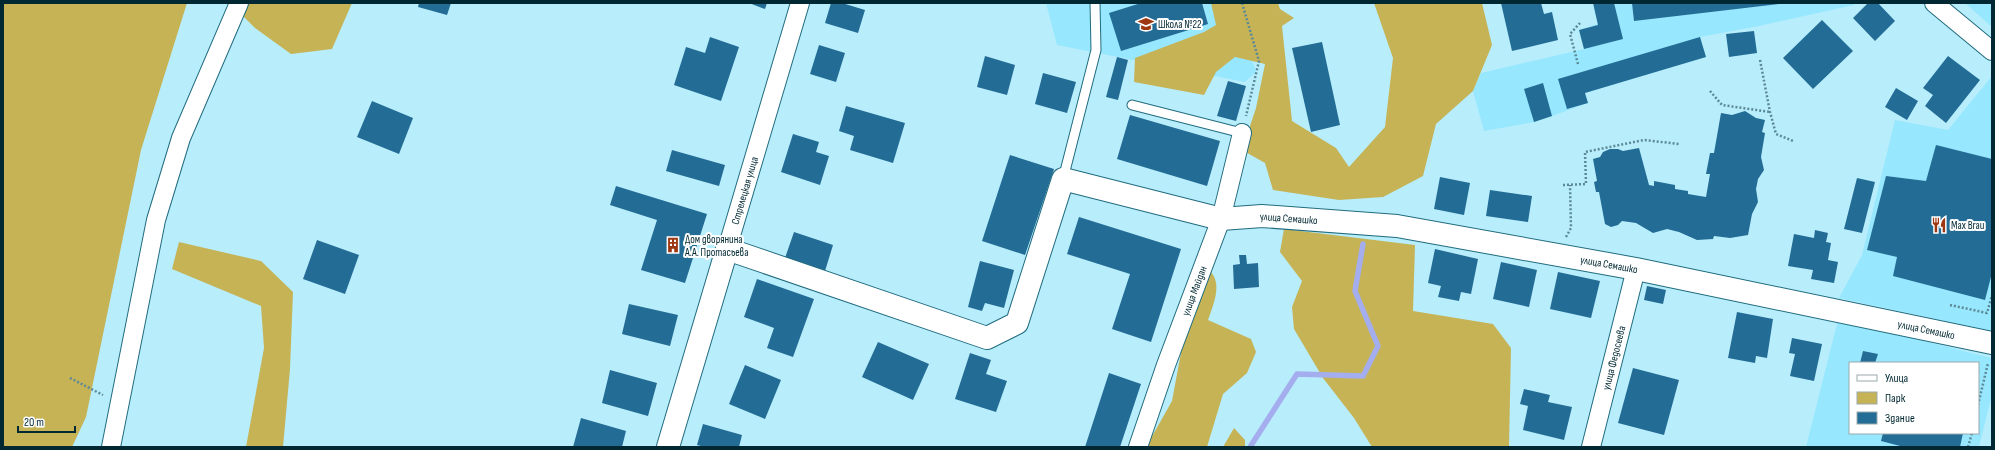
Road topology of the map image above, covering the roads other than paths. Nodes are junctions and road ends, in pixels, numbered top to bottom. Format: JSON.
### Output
{"nodes":[{"id":1,"x":239,"y":3,"type":"edge"},
{"id":2,"x":800,"y":3,"type":"edge"},
{"id":3,"x":1094,"y":3,"type":"edge"},
{"id":4,"x":1934,"y":3,"type":"edge"},
{"id":5,"x":1992,"y":51,"type":"edge"},
{"id":6,"x":1132,"y":105,"type":"dead end"},
{"id":7,"x":1242,"y":132,"type":"joint"},
{"id":8,"x":1063,"y":180,"type":"junction"},
{"id":9,"x":1221,"y":220,"type":"junction"},
{"id":10,"x":727,"y":249,"type":"junction"},
{"id":11,"x":1636,"y":269,"type":"junction"},
{"id":12,"x":1990,"y":352,"type":"edge"},
{"id":13,"x":111,"y":447,"type":"edge"},
{"id":14,"x":668,"y":447,"type":"edge"},
{"id":15,"x":1138,"y":447,"type":"edge"},
{"id":16,"x":1591,"y":447,"type":"edge"}],
"edges":[{"from":1,"to":13,"type":"street"},
{"from":2,"to":10,"type":"street","name":"Стрелецкая улица"},
{"from":3,"to":8,"type":"lane"},
{"from":4,"to":5,"type":"street"},
{"from":6,"to":7,"type":"lane"},
{"from":7,"to":9,"type":"street","name":"улица Майдан"},
{"from":8,"to":9,"type":"street","name":"улица Семашко"},
{"from":8,"to":10,"type":"street"},
{"from":9,"to":11,"type":"street","name":"улица Семашко"},
{"from":9,"to":15,"type":"street","name":"улица Майдан"},
{"from":10,"to":14,"type":"street","name":"Стрелецкая улица"},
{"from":11,"to":12,"type":"street","name":"улица Семашко"},
{"from":11,"to":16,"type":"street","name":"улица Федосеева"}]}
